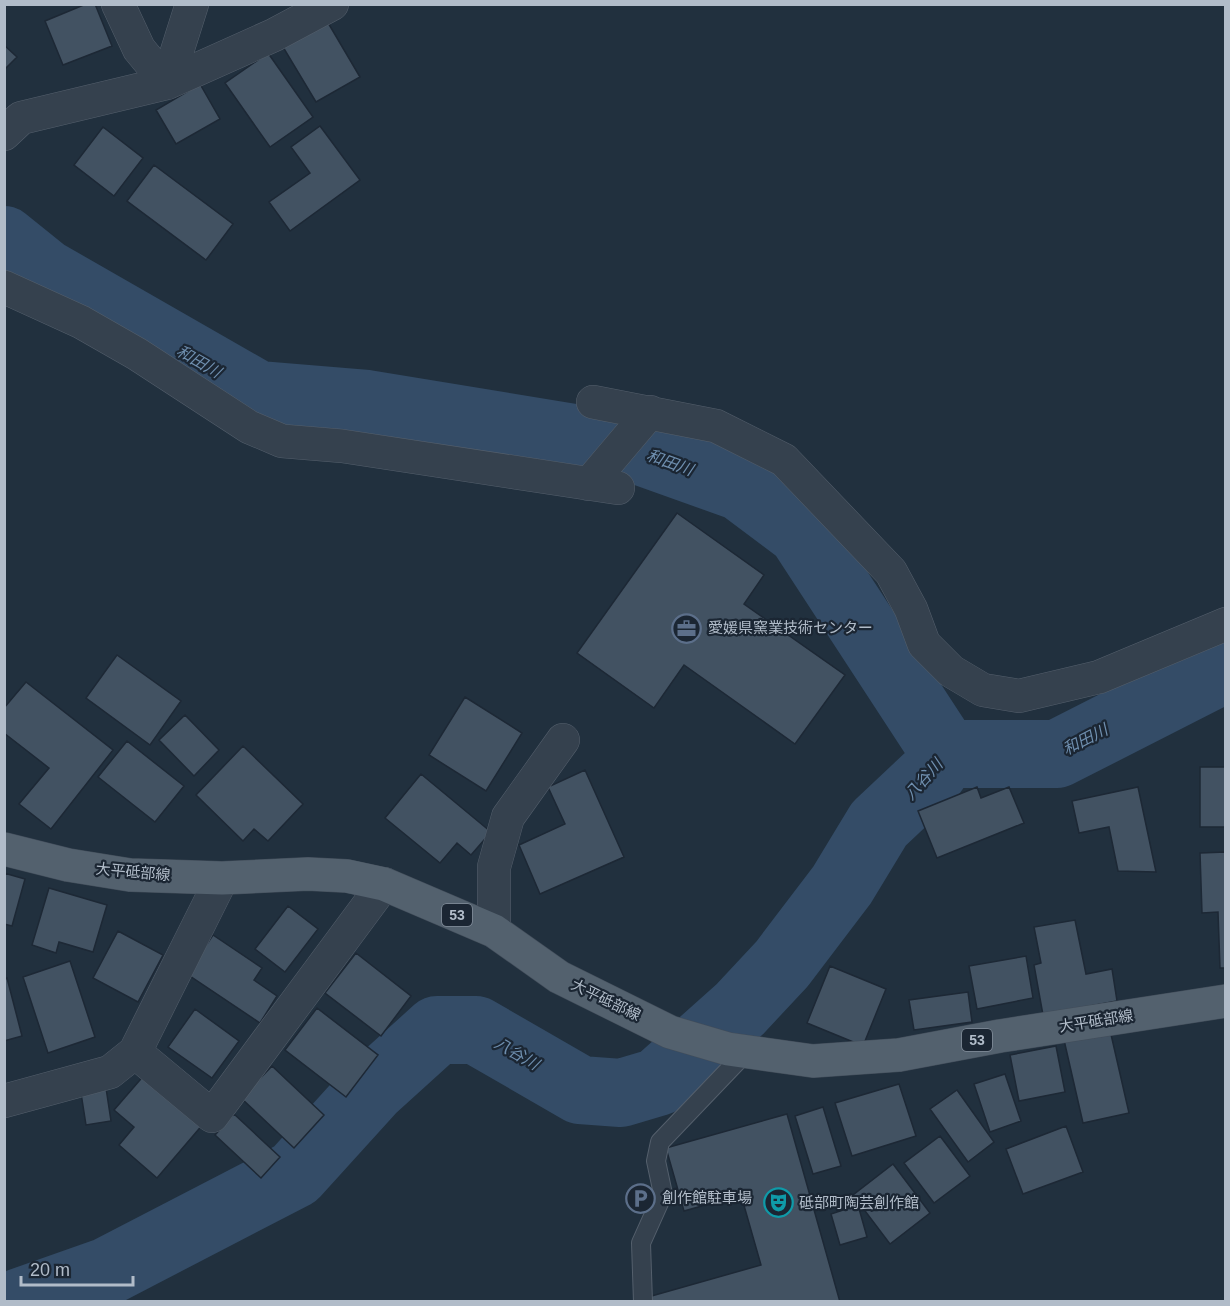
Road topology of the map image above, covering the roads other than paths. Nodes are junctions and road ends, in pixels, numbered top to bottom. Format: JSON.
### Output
{"nodes":[{"id":1,"x":118,"y":4,"type":"edge"},
{"id":2,"x":192,"y":4,"type":"edge"},
{"id":3,"x":332,"y":4,"type":"edge"},
{"id":4,"x":167,"y":83,"type":"junction"},
{"id":5,"x":4,"y":134,"type":"edge"},
{"id":6,"x":4,"y":286,"type":"edge"},
{"id":7,"x":593,"y":402,"type":"dead end"},
{"id":8,"x":646,"y":417,"type":"junction"},
{"id":9,"x":1226,"y":624,"type":"edge"},
{"id":10,"x":563,"y":740,"type":"dead end"},
{"id":11,"x":4,"y":849,"type":"edge"},
{"id":12,"x":222,"y":878,"type":"junction"},
{"id":13,"x":384,"y":884,"type":"junction"},
{"id":14,"x":494,"y":931,"type":"junction"},
{"id":15,"x":1226,"y":1001,"type":"edge"},
{"id":16,"x":737,"y":1050,"type":"junction"},
{"id":17,"x":135,"y":1052,"type":"junction"},
{"id":18,"x":4,"y":1101,"type":"edge"},
{"id":19,"x":643,"y":1302,"type":"edge"}],
"edges":[{"from":1,"to":4,"type":"street"},
{"from":2,"to":4,"type":"street"},
{"from":3,"to":4,"type":"street"},
{"from":4,"to":5,"type":"street"},
{"from":6,"to":8,"type":"street"},
{"from":7,"to":8,"type":"street"},
{"from":8,"to":9,"type":"street"},
{"from":10,"to":14,"type":"street"},
{"from":11,"to":12,"type":"main road","name":"大平砥部線","number":"53"},
{"from":12,"to":13,"type":"main road","name":"大平砥部線","number":"53"},
{"from":12,"to":17,"type":"street"},
{"from":13,"to":14,"type":"main road","name":"大平砥部線","number":"53"},
{"from":13,"to":17,"type":"street"},
{"from":14,"to":16,"type":"main road","name":"大平砥部線","number":"53"},
{"from":15,"to":16,"type":"main road","name":"大平砥部線","number":"53"},
{"from":16,"to":19,"type":"lane"},
{"from":17,"to":18,"type":"street"}]}
